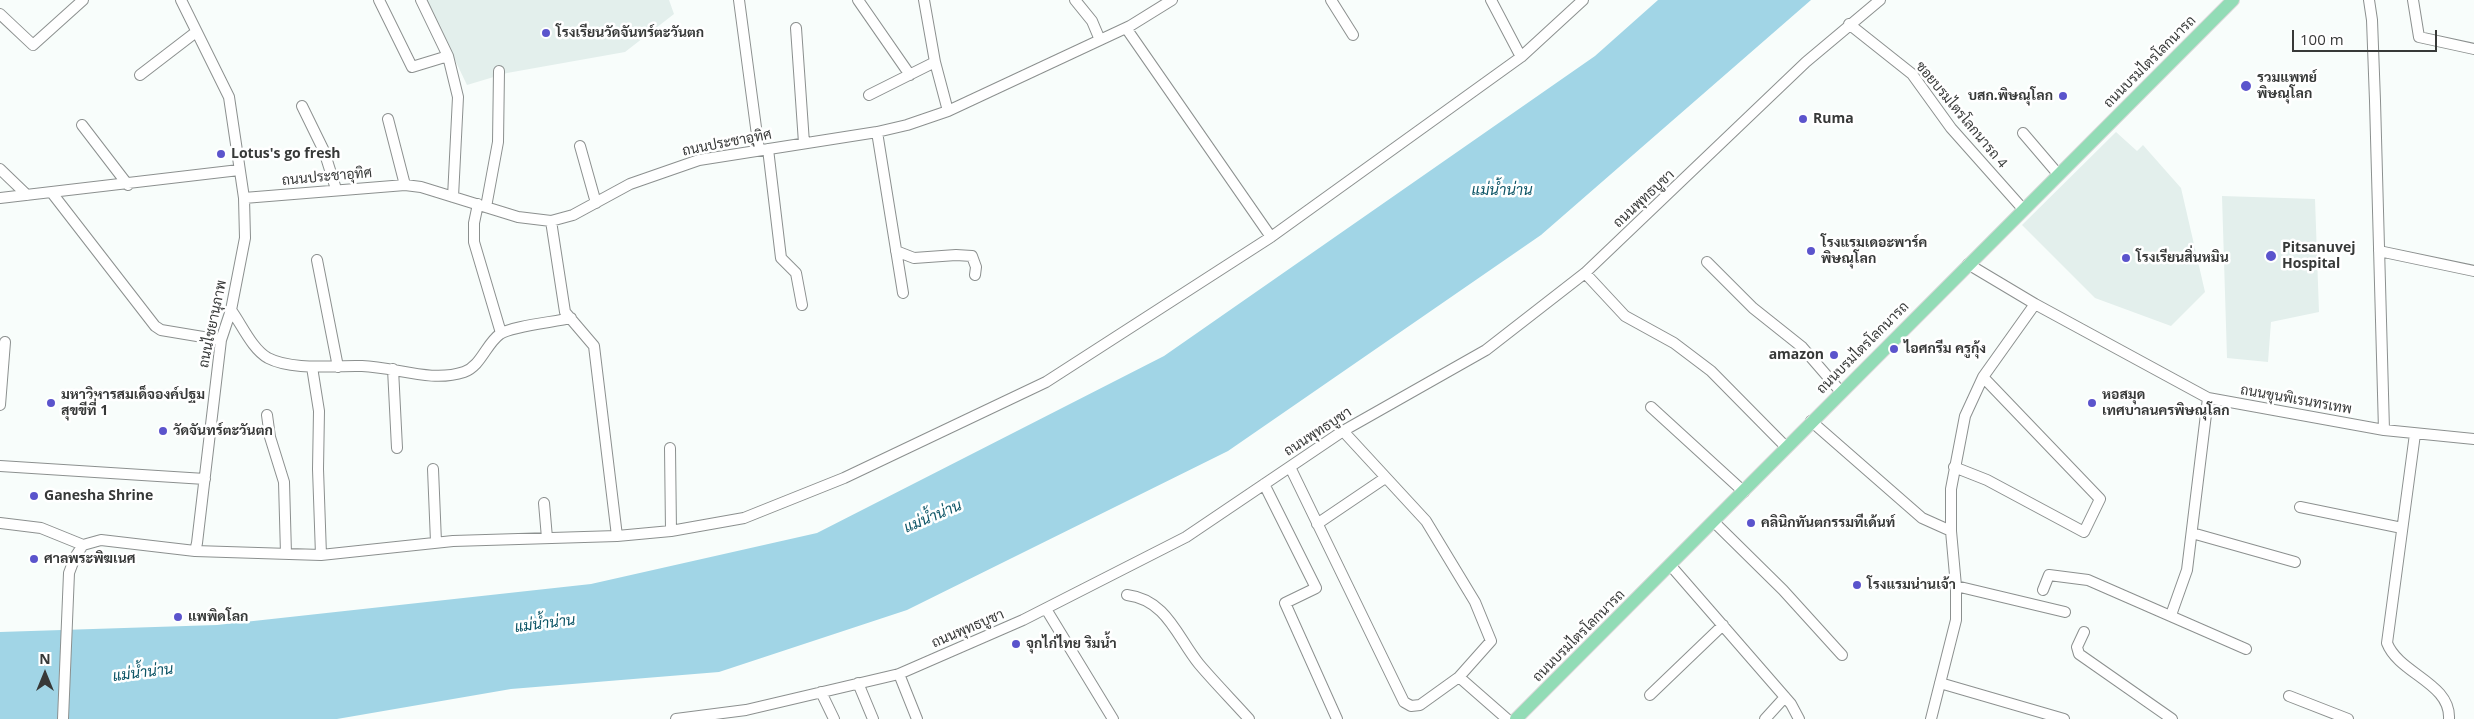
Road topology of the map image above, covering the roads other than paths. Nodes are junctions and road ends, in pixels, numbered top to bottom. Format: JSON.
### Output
{"nodes":[{"id":1,"x":181,"y":0,"type":"edge"},
{"id":2,"x":379,"y":0,"type":"edge"},
{"id":3,"x":421,"y":0,"type":"edge"},
{"id":4,"x":739,"y":0,"type":"edge"},
{"id":5,"x":858,"y":0,"type":"edge"},
{"id":6,"x":924,"y":0,"type":"edge"},
{"id":7,"x":1075,"y":0,"type":"edge"},
{"id":8,"x":1172,"y":0,"type":"edge"},
{"id":9,"x":1331,"y":0,"type":"edge"},
{"id":10,"x":1492,"y":0,"type":"edge"},
{"id":11,"x":1584,"y":0,"type":"edge"},
{"id":12,"x":1880,"y":0,"type":"edge"},
{"id":13,"x":2234,"y":0,"type":"edge"},
{"id":14,"x":2369,"y":0,"type":"edge"},
{"id":15,"x":2413,"y":0,"type":"edge"},
{"id":16,"x":77,"y":2,"type":"edge"},
{"id":17,"x":0,"y":14,"type":"edge"},
{"id":18,"x":1849,"y":24,"type":"junction"},
{"id":19,"x":796,"y":28,"type":"dead end"},
{"id":20,"x":1126,"y":28,"type":"junction"},
{"id":21,"x":196,"y":32,"type":"junction"},
{"id":22,"x":1354,"y":35,"type":"dead end"},
{"id":23,"x":1100,"y":40,"type":"junction"},
{"id":24,"x":2474,"y":49,"type":"edge"},
{"id":25,"x":448,"y":56,"type":"junction"},
{"id":26,"x":1521,"y":57,"type":"junction"},
{"id":27,"x":935,"y":62,"type":"junction"},
{"id":28,"x":499,"y":71,"type":"dead end"},
{"id":29,"x":140,"y":75,"type":"dead end"},
{"id":30,"x":910,"y":75,"type":"junction"},
{"id":31,"x":869,"y":95,"type":"dead end"},
{"id":32,"x":302,"y":106,"type":"dead end"},
{"id":33,"x":948,"y":111,"type":"junction"},
{"id":34,"x":388,"y":119,"type":"dead end"},
{"id":35,"x":82,"y":125,"type":"dead end"},
{"id":36,"x":877,"y":132,"type":"junction"},
{"id":37,"x":2023,"y":133,"type":"dead end"},
{"id":38,"x":804,"y":143,"type":"junction"},
{"id":39,"x":580,"y":146,"type":"dead end"},
{"id":40,"x":764,"y":150,"type":"junction"},
{"id":41,"x":0,"y":169,"type":"edge"},
{"id":42,"x":239,"y":170,"type":"junction"},
{"id":43,"x":2058,"y":174,"type":"junction"},
{"id":44,"x":128,"y":185,"type":"junction"},
{"id":45,"x":405,"y":185,"type":"junction"},
{"id":46,"x":336,"y":190,"type":"junction"},
{"id":47,"x":52,"y":193,"type":"junction"},
{"id":48,"x":27,"y":195,"type":"junction"},
{"id":49,"x":453,"y":197,"type":"junction"},
{"id":50,"x":0,"y":198,"type":"edge"},
{"id":51,"x":244,"y":198,"type":"junction"},
{"id":52,"x":596,"y":203,"type":"junction"},
{"id":53,"x":482,"y":206,"type":"junction"},
{"id":54,"x":2024,"y":209,"type":"junction"},
{"id":55,"x":551,"y":221,"type":"junction"},
{"id":56,"x":1271,"y":238,"type":"junction"},
{"id":57,"x":2380,"y":251,"type":"junction"},
{"id":58,"x":896,"y":252,"type":"junction"},
{"id":59,"x":317,"y":260,"type":"dead end"},
{"id":60,"x":1707,"y":262,"type":"dead end"},
{"id":61,"x":1968,"y":264,"type":"junction"},
{"id":62,"x":2474,"y":271,"type":"edge"},
{"id":63,"x":1585,"y":273,"type":"junction"},
{"id":64,"x":975,"y":275,"type":"dead end"},
{"id":65,"x":903,"y":293,"type":"dead end"},
{"id":66,"x":2035,"y":304,"type":"junction"},
{"id":67,"x":802,"y":305,"type":"dead end"},
{"id":68,"x":231,"y":310,"type":"junction"},
{"id":69,"x":570,"y":318,"type":"junction"},
{"id":70,"x":501,"y":333,"type":"junction"},
{"id":71,"x":221,"y":340,"type":"junction"},
{"id":72,"x":4,"y":342,"type":"dead end"},
{"id":73,"x":338,"y":366,"type":"junction"},
{"id":74,"x":312,"y":367,"type":"junction"},
{"id":75,"x":393,"y":369,"type":"junction"},
{"id":76,"x":1983,"y":376,"type":"junction"},
{"id":77,"x":1841,"y":392,"type":"junction"},
{"id":78,"x":2208,"y":398,"type":"junction"},
{"id":79,"x":0,"y":406,"type":"edge"},
{"id":80,"x":1651,"y":408,"type":"dead end"},
{"id":81,"x":267,"y":414,"type":"dead end"},
{"id":82,"x":1811,"y":421,"type":"junction"},
{"id":83,"x":2384,"y":430,"type":"junction"},
{"id":84,"x":1343,"y":431,"type":"junction"},
{"id":85,"x":2415,"y":434,"type":"junction"},
{"id":86,"x":2474,"y":439,"type":"edge"},
{"id":87,"x":397,"y":448,"type":"dead end"},
{"id":88,"x":670,"y":448,"type":"dead end"},
{"id":89,"x":1787,"y":448,"type":"junction"},
{"id":90,"x":0,"y":466,"type":"edge"},
{"id":91,"x":1290,"y":467,"type":"junction"},
{"id":92,"x":1954,"y":467,"type":"junction"},
{"id":93,"x":434,"y":469,"type":"dead end"},
{"id":94,"x":1386,"y":478,"type":"junction"},
{"id":95,"x":205,"y":479,"type":"junction"},
{"id":96,"x":1264,"y":484,"type":"junction"},
{"id":97,"x":1744,"y":492,"type":"junction"},
{"id":98,"x":544,"y":503,"type":"dead end"},
{"id":99,"x":2300,"y":507,"type":"dead end"},
{"id":100,"x":1714,"y":522,"type":"junction"},
{"id":101,"x":0,"y":523,"type":"edge"},
{"id":102,"x":1316,"y":524,"type":"junction"},
{"id":103,"x":2402,"y":528,"type":"junction"},
{"id":104,"x":671,"y":531,"type":"junction"},
{"id":105,"x":1951,"y":531,"type":"junction"},
{"id":106,"x":2192,"y":533,"type":"junction"},
{"id":107,"x":617,"y":536,"type":"junction"},
{"id":108,"x":547,"y":538,"type":"junction"},
{"id":109,"x":436,"y":542,"type":"junction"},
{"id":110,"x":83,"y":545,"type":"junction"},
{"id":111,"x":195,"y":551,"type":"junction"},
{"id":112,"x":286,"y":554,"type":"junction"},
{"id":113,"x":321,"y":555,"type":"junction"},
{"id":114,"x":2295,"y":562,"type":"dead end"},
{"id":115,"x":1671,"y":566,"type":"junction"},
{"id":116,"x":1956,"y":586,"type":"junction"},
{"id":117,"x":2043,"y":590,"type":"dead end"},
{"id":118,"x":1127,"y":595,"type":"dead end"},
{"id":119,"x":1046,"y":608,"type":"junction"},
{"id":120,"x":2065,"y":612,"type":"dead end"},
{"id":121,"x":2171,"y":615,"type":"junction"},
{"id":122,"x":1723,"y":626,"type":"junction"},
{"id":123,"x":2084,"y":632,"type":"dead end"},
{"id":124,"x":2246,"y":649,"type":"dead end"},
{"id":125,"x":1842,"y":655,"type":"dead end"},
{"id":126,"x":899,"y":674,"type":"junction"},
{"id":127,"x":1460,"y":677,"type":"junction"},
{"id":128,"x":858,"y":683,"type":"junction"},
{"id":129,"x":1940,"y":683,"type":"junction"},
{"id":130,"x":822,"y":692,"type":"junction"},
{"id":131,"x":1650,"y":695,"type":"dead end"},
{"id":132,"x":2289,"y":696,"type":"dead end"},
{"id":133,"x":1785,"y":697,"type":"junction"},
{"id":134,"x":747,"y":714,"type":"edge"},
{"id":135,"x":63,"y":719,"type":"edge"},
{"id":136,"x":676,"y":719,"type":"edge"},
{"id":137,"x":834,"y":719,"type":"edge"},
{"id":138,"x":873,"y":719,"type":"edge"},
{"id":139,"x":917,"y":719,"type":"edge"},
{"id":140,"x":1113,"y":719,"type":"edge"},
{"id":141,"x":1249,"y":719,"type":"edge"},
{"id":142,"x":1336,"y":719,"type":"edge"},
{"id":143,"x":1507,"y":719,"type":"edge"},
{"id":144,"x":1516,"y":719,"type":"edge"},
{"id":145,"x":1765,"y":719,"type":"edge"},
{"id":146,"x":1799,"y":719,"type":"edge"},
{"id":147,"x":1931,"y":719,"type":"edge"},
{"id":148,"x":2064,"y":719,"type":"edge"},
{"id":149,"x":2172,"y":719,"type":"edge"},
{"id":150,"x":2348,"y":719,"type":"edge"},
{"id":151,"x":2449,"y":719,"type":"edge"}],
"edges":[{"from":1,"to":21,"type":"street","name":"ถนนไชยานุภาพ"},
{"from":2,"to":25,"type":"street"},
{"from":3,"to":25,"type":"street"},
{"from":4,"to":40,"type":"street"},
{"from":5,"to":30,"type":"street"},
{"from":6,"to":27,"type":"street"},
{"from":7,"to":23,"type":"street"},
{"from":8,"to":20,"type":"street","name":"ถนนประชาอุทิศ"},
{"from":9,"to":22,"type":"street"},
{"from":10,"to":26,"type":"street"},
{"from":11,"to":26,"type":"street"},
{"from":12,"to":18,"type":"street","name":"ถนนพุทธบูชา"},
{"from":13,"to":43,"type":"main road","name":"ถนนบรมไตรโลกนารถ"},
{"from":14,"to":57,"type":"street"},
{"from":15,"to":24,"type":"street"},
{"from":16,"to":17,"type":"street"},
{"from":18,"to":54,"type":"street","name":"ซอยบรมไตรโลกนารถ 4"},
{"from":18,"to":63,"type":"street","name":"ถนนพุทธบูชา"},
{"from":19,"to":38,"type":"street"},
{"from":20,"to":23,"type":"street","name":"ถนนประชาอุทิศ"},
{"from":20,"to":56,"type":"street"},
{"from":21,"to":29,"type":"street"},
{"from":21,"to":42,"type":"street","name":"ถนนไชยานุภาพ"},
{"from":23,"to":33,"type":"street","name":"ถนนประชาอุทิศ"},
{"from":25,"to":49,"type":"street"},
{"from":26,"to":56,"type":"street"},
{"from":27,"to":30,"type":"street"},
{"from":27,"to":33,"type":"street"},
{"from":28,"to":53,"type":"street"},
{"from":30,"to":31,"type":"street"},
{"from":32,"to":46,"type":"street"},
{"from":33,"to":36,"type":"street","name":"ถนนประชาอุทิศ"},
{"from":34,"to":45,"type":"street"},
{"from":35,"to":44,"type":"street"},
{"from":36,"to":38,"type":"street","name":"ถนนประชาอุทิศ"},
{"from":36,"to":58,"type":"street"},
{"from":37,"to":43,"type":"street"},
{"from":38,"to":40,"type":"street","name":"ถนนประชาอุทิศ"},
{"from":39,"to":52,"type":"street"},
{"from":40,"to":52,"type":"street","name":"ถนนประชาอุทิศ"},
{"from":40,"to":67,"type":"street"},
{"from":41,"to":48,"type":"street"},
{"from":42,"to":44,"type":"street"},
{"from":42,"to":51,"type":"street","name":"ถนนไชยานุภาพ"},
{"from":43,"to":54,"type":"main road","name":"ถนนบรมไตรโลกนารถ"},
{"from":44,"to":47,"type":"street"},
{"from":45,"to":46,"type":"street","name":"ถนนประชาอุทิศ"},
{"from":45,"to":49,"type":"street","name":"ถนนประชาอุทิศ"},
{"from":46,"to":51,"type":"street","name":"ถนนประชาอุทิศ"},
{"from":47,"to":48,"type":"street"},
{"from":47,"to":71,"type":"street"},
{"from":48,"to":50,"type":"street"},
{"from":49,"to":53,"type":"street","name":"ถนนประชาอุทิศ"},
{"from":51,"to":68,"type":"street","name":"ถนนไชยานุภาพ"},
{"from":52,"to":55,"type":"street","name":"ถนนประชาอุทิศ"},
{"from":53,"to":55,"type":"street","name":"ถนนประชาอุทิศ"},
{"from":53,"to":70,"type":"street"},
{"from":54,"to":61,"type":"main road","name":"ถนนบรมไตรโลกนารถ"},
{"from":55,"to":69,"type":"street"},
{"from":56,"to":104,"type":"street"},
{"from":57,"to":62,"type":"street"},
{"from":57,"to":83,"type":"street"},
{"from":58,"to":64,"type":"street"},
{"from":58,"to":65,"type":"street"},
{"from":59,"to":73,"type":"street"},
{"from":60,"to":77,"type":"street"},
{"from":61,"to":66,"type":"street","name":"ถนนขุนพิเรนทรเทพ"},
{"from":61,"to":77,"type":"main road","name":"ถนนบรมไตรโลกนารถ"},
{"from":63,"to":84,"type":"street","name":"ถนนพุทธบูชา"},
{"from":63,"to":89,"type":"street"},
{"from":66,"to":76,"type":"street"},
{"from":66,"to":78,"type":"street","name":"ถนนขุนพิเรนทรเทพ"},
{"from":68,"to":71,"type":"street","name":"ถนนไชยานุภาพ"},
{"from":68,"to":74,"type":"street"},
{"from":69,"to":70,"type":"street"},
{"from":69,"to":107,"type":"street"},
{"from":70,"to":75,"type":"street"},
{"from":71,"to":95,"type":"street","name":"ถนนไชยานุภาพ"},
{"from":72,"to":79,"type":"street"},
{"from":73,"to":74,"type":"street"},
{"from":73,"to":75,"type":"street"},
{"from":74,"to":113,"type":"street"},
{"from":75,"to":87,"type":"street"},
{"from":76,"to":92,"type":"street"},
{"from":76,"to":92,"type":"street"},
{"from":77,"to":82,"type":"main road","name":"ถนนบรมไตรโลกนารถ"},
{"from":78,"to":83,"type":"street","name":"ถนนขุนพิเรนทรเทพ"},
{"from":78,"to":106,"type":"street"},
{"from":80,"to":97,"type":"street"},
{"from":81,"to":112,"type":"street"},
{"from":82,"to":89,"type":"main road","name":"ถนนบรมไตรโลกนารถ"},
{"from":82,"to":105,"type":"street"},
{"from":83,"to":85,"type":"street","name":"ถนนขุนพิเรนทรเทพ"},
{"from":84,"to":91,"type":"street","name":"ถนนพุทธบูชา"},
{"from":84,"to":94,"type":"street"},
{"from":85,"to":86,"type":"street","name":"ถนนขุนพิเรนทรเทพ"},
{"from":85,"to":103,"type":"street"},
{"from":88,"to":104,"type":"street"},
{"from":89,"to":97,"type":"main road","name":"ถนนบรมไตรโลกนารถ"},
{"from":90,"to":95,"type":"street"},
{"from":91,"to":96,"type":"street","name":"ถนนพุทธบูชา"},
{"from":91,"to":102,"type":"street"},
{"from":92,"to":105,"type":"street"},
{"from":93,"to":109,"type":"street"},
{"from":94,"to":102,"type":"street"},
{"from":94,"to":127,"type":"street"},
{"from":95,"to":111,"type":"street","name":"ถนนไชยานุภาพ"},
{"from":96,"to":119,"type":"street","name":"ถนนพุทธบูชา"},
{"from":96,"to":142,"type":"street"},
{"from":97,"to":100,"type":"main road","name":"ถนนบรมไตรโลกนารถ"},
{"from":98,"to":108,"type":"street"},
{"from":99,"to":103,"type":"street"},
{"from":100,"to":115,"type":"main road","name":"ถนนบรมไตรโลกนารถ"},
{"from":100,"to":125,"type":"street"},
{"from":101,"to":110,"type":"street"},
{"from":102,"to":127,"type":"street"},
{"from":103,"to":151,"type":"street"},
{"from":104,"to":107,"type":"street"},
{"from":105,"to":116,"type":"street"},
{"from":106,"to":114,"type":"street"},
{"from":106,"to":121,"type":"street"},
{"from":107,"to":108,"type":"street"},
{"from":108,"to":109,"type":"street"},
{"from":109,"to":113,"type":"street"},
{"from":110,"to":111,"type":"street"},
{"from":110,"to":135,"type":"street"},
{"from":111,"to":112,"type":"street"},
{"from":112,"to":113,"type":"street"},
{"from":115,"to":122,"type":"street"},
{"from":115,"to":144,"type":"main road","name":"ถนนบรมไตรโลกนารถ"},
{"from":116,"to":120,"type":"street"},
{"from":116,"to":129,"type":"street"},
{"from":117,"to":121,"type":"street"},
{"from":118,"to":141,"type":"street"},
{"from":119,"to":126,"type":"street","name":"ถนนพุทธบูชา"},
{"from":119,"to":140,"type":"street"},
{"from":121,"to":124,"type":"street"},
{"from":122,"to":131,"type":"street"},
{"from":122,"to":133,"type":"street"},
{"from":123,"to":149,"type":"street"},
{"from":126,"to":128,"type":"street","name":"ถนนพุทธบูชา"},
{"from":126,"to":139,"type":"street"},
{"from":127,"to":143,"type":"street"},
{"from":128,"to":130,"type":"street","name":"ถนนพุทธบูชา"},
{"from":128,"to":138,"type":"street"},
{"from":129,"to":147,"type":"street"},
{"from":129,"to":148,"type":"street"},
{"from":130,"to":134,"type":"street","name":"ถนนพุทธบูชา"},
{"from":130,"to":137,"type":"street"},
{"from":132,"to":150,"type":"street"},
{"from":133,"to":145,"type":"street"},
{"from":133,"to":146,"type":"street"},
{"from":134,"to":136,"type":"street","name":"ถนนพุทธบูชา"}]}
